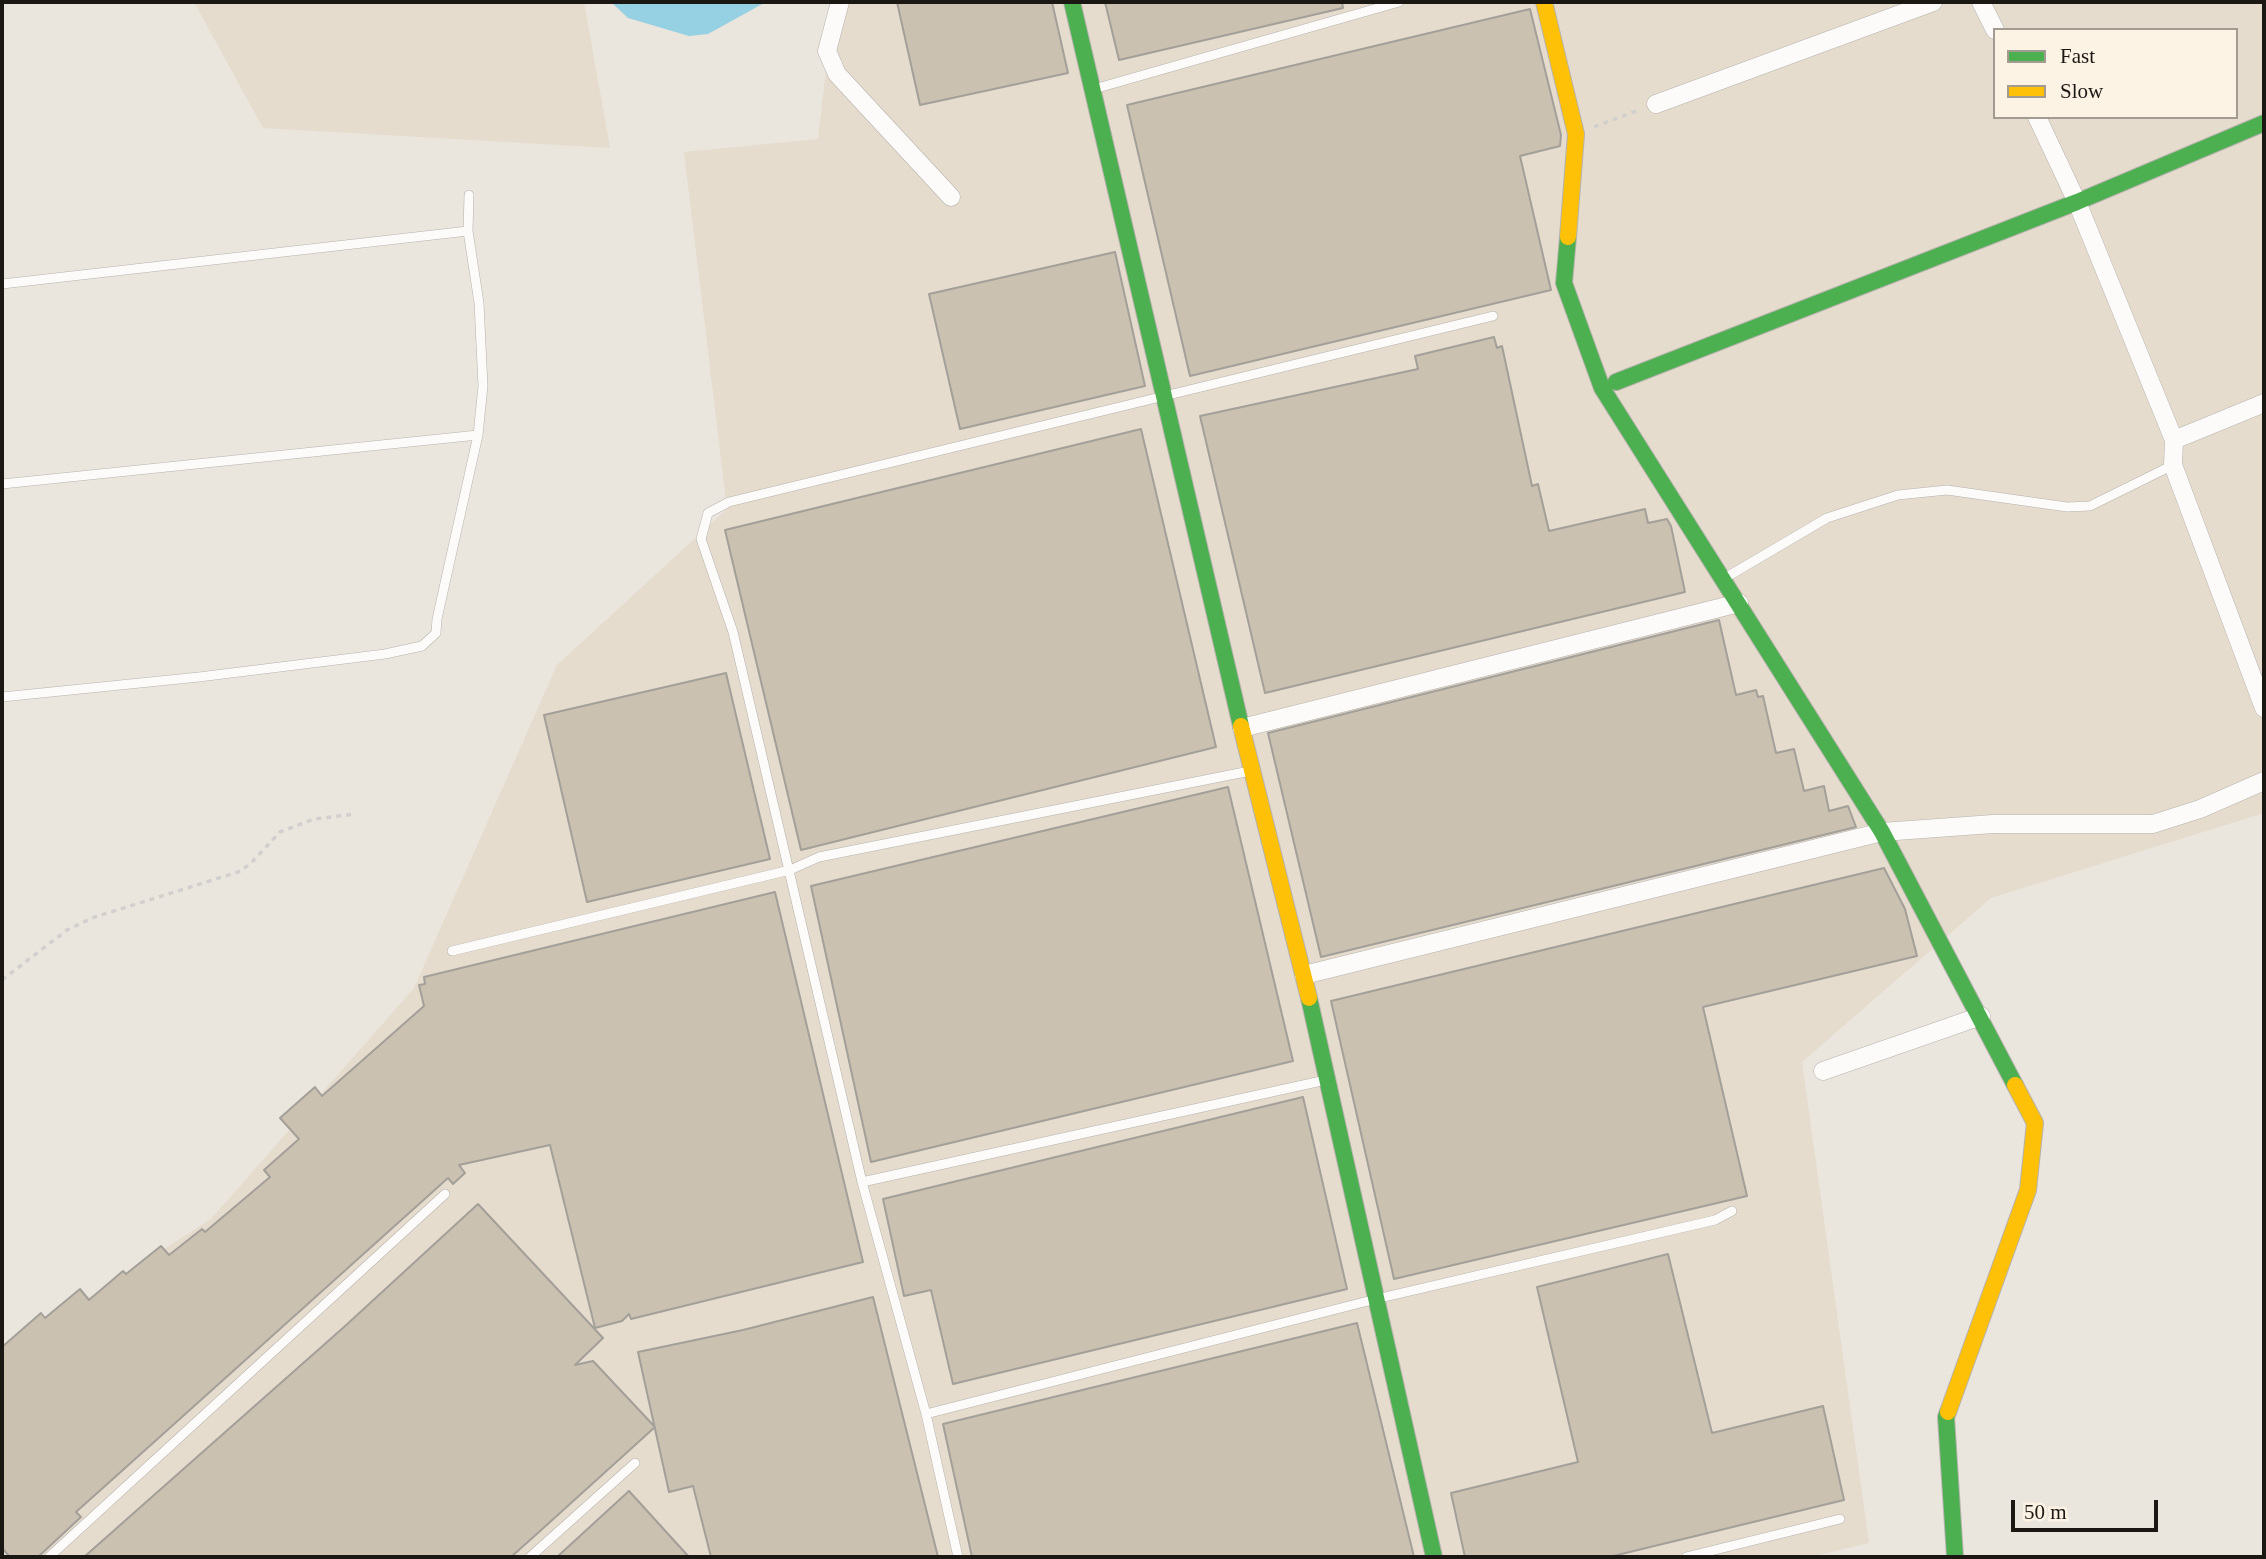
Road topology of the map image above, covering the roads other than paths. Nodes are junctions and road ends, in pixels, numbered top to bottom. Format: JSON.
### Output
{"nodes":[{"id":1,"x":840,"y":2,"type":"edge"},
{"id":2,"x":1072,"y":2,"type":"edge"},
{"id":3,"x":1399,"y":2,"type":"edge"},
{"id":4,"x":1544,"y":2,"type":"edge"},
{"id":5,"x":1933,"y":2,"type":"edge"},
{"id":6,"x":1982,"y":2,"type":"edge"},
{"id":7,"x":1994,"y":28,"type":"edge"},
{"id":8,"x":1092,"y":89,"type":"junction"},
{"id":9,"x":1656,"y":104,"type":"road end"},
{"id":10,"x":2038,"y":119,"type":"edge"},
{"id":11,"x":2264,"y":122,"type":"edge"},
{"id":12,"x":469,"y":195,"type":"dead end"},
{"id":13,"x":951,"y":197,"type":"dead end"},
{"id":14,"x":2077,"y":202,"type":"junction"},
{"id":15,"x":468,"y":231,"type":"junction"},
{"id":16,"x":2,"y":284,"type":"edge"},
{"id":17,"x":1493,"y":316,"type":"dead end"},
{"id":18,"x":1616,"y":383,"type":"dead end"},
{"id":19,"x":1163,"y":396,"type":"junction"},
{"id":20,"x":2264,"y":403,"type":"edge"},
{"id":21,"x":478,"y":435,"type":"junction"},
{"id":22,"x":2174,"y":440,"type":"junction"},
{"id":23,"x":2174,"y":465,"type":"junction"},
{"id":24,"x":2,"y":484,"type":"edge"},
{"id":25,"x":1723,"y":579,"type":"junction"},
{"id":26,"x":1739,"y":603,"type":"junction"},
{"id":27,"x":2,"y":697,"type":"edge"},
{"id":28,"x":2264,"y":708,"type":"edge"},
{"id":29,"x":1242,"y":729,"type":"junction"},
{"id":30,"x":1252,"y":771,"type":"junction"},
{"id":31,"x":2264,"y":781,"type":"edge"},
{"id":32,"x":1882,"y":832,"type":"junction"},
{"id":33,"x":790,"y":870,"type":"junction"},
{"id":34,"x":452,"y":951,"type":"dead end"},
{"id":35,"x":1304,"y":975,"type":"junction"},
{"id":36,"x":1981,"y":1016,"type":"junction"},
{"id":37,"x":1823,"y":1070,"type":"dead end"},
{"id":38,"x":1328,"y":1079,"type":"junction"},
{"id":39,"x":862,"y":1181,"type":"junction"},
{"id":40,"x":445,"y":1194,"type":"dead end"},
{"id":41,"x":1731,"y":1211,"type":"dead end"},
{"id":42,"x":1376,"y":1299,"type":"junction"},
{"id":43,"x":926,"y":1414,"type":"junction"},
{"id":44,"x":635,"y":1463,"type":"dead end"},
{"id":45,"x":1840,"y":1519,"type":"dead end"},
{"id":46,"x":49,"y":1557,"type":"edge"},
{"id":47,"x":530,"y":1557,"type":"edge"},
{"id":48,"x":958,"y":1557,"type":"edge"},
{"id":49,"x":1434,"y":1557,"type":"edge"},
{"id":50,"x":1686,"y":1557,"type":"edge"},
{"id":51,"x":1955,"y":1557,"type":"edge"}],
"edges":[{"from":1,"to":13,"type":"street"},
{"from":2,"to":8,"type":"street"},
{"from":3,"to":8,"type":"lane"},
{"from":4,"to":25,"type":"street"},
{"from":5,"to":9,"type":"street"},
{"from":6,"to":7,"type":"street"},
{"from":8,"to":19,"type":"street"},
{"from":10,"to":14,"type":"street"},
{"from":11,"to":14,"type":"street"},
{"from":12,"to":15,"type":"lane"},
{"from":14,"to":18,"type":"street"},
{"from":14,"to":22,"type":"street"},
{"from":15,"to":16,"type":"lane"},
{"from":15,"to":21,"type":"lane"},
{"from":17,"to":19,"type":"lane"},
{"from":19,"to":29,"type":"street"},
{"from":19,"to":33,"type":"lane"},
{"from":20,"to":22,"type":"street"},
{"from":21,"to":24,"type":"lane"},
{"from":21,"to":27,"type":"lane"},
{"from":22,"to":23,"type":"street"},
{"from":23,"to":25,"type":"lane"},
{"from":23,"to":28,"type":"street"},
{"from":25,"to":26,"type":"street"},
{"from":26,"to":29,"type":"street"},
{"from":26,"to":32,"type":"street"},
{"from":29,"to":30,"type":"street"},
{"from":30,"to":33,"type":"lane"},
{"from":30,"to":35,"type":"street"},
{"from":31,"to":32,"type":"street"},
{"from":32,"to":35,"type":"street"},
{"from":32,"to":36,"type":"street"},
{"from":33,"to":34,"type":"lane"},
{"from":33,"to":39,"type":"lane"},
{"from":35,"to":38,"type":"street"},
{"from":36,"to":37,"type":"street"},
{"from":36,"to":51,"type":"street"},
{"from":38,"to":39,"type":"lane"},
{"from":38,"to":42,"type":"street"},
{"from":39,"to":43,"type":"lane"},
{"from":40,"to":46,"type":"lane"},
{"from":41,"to":42,"type":"lane"},
{"from":42,"to":43,"type":"lane"},
{"from":42,"to":49,"type":"street"},
{"from":43,"to":48,"type":"lane"},
{"from":44,"to":47,"type":"lane"},
{"from":45,"to":50,"type":"lane"}]}
